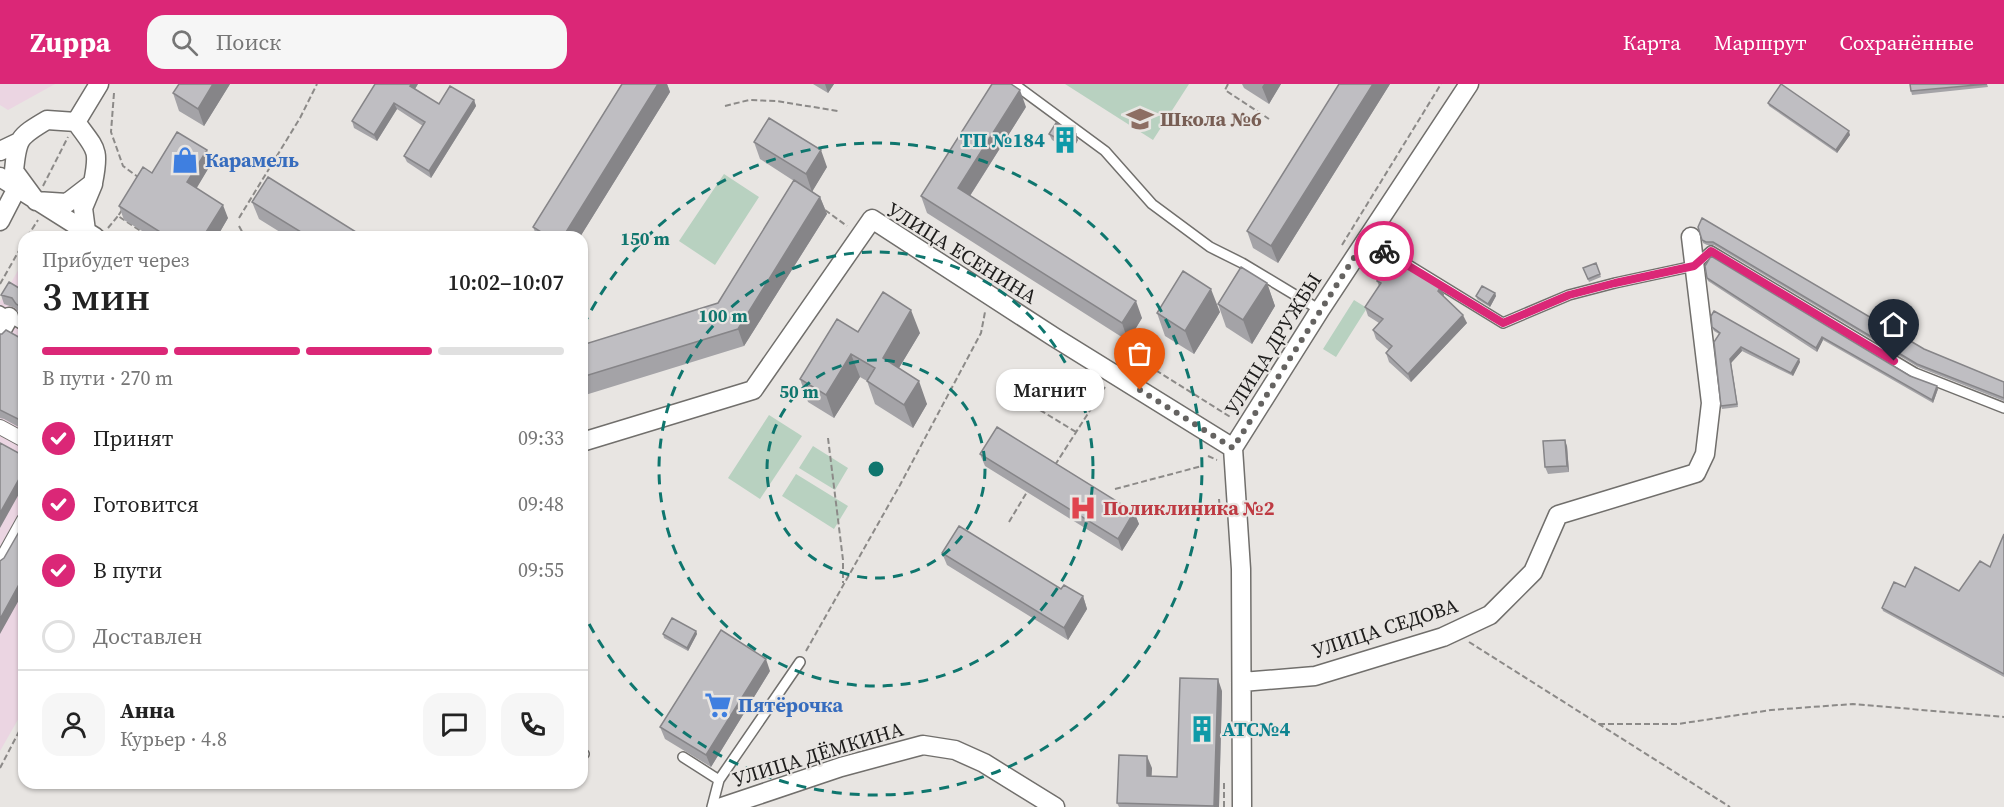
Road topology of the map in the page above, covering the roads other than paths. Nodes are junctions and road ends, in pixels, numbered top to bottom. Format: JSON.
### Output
{"nodes":[{"id":1,"x":1014,"y":84,"type":"edge"},
{"id":2,"x":1469,"y":84,"type":"edge"},
{"id":3,"x":107,"y":85,"type":"edge"},
{"id":4,"x":76,"y":122,"type":"junction"},
{"id":5,"x":17,"y":143,"type":"junction"},
{"id":6,"x":0,"y":151,"type":"edge"},
{"id":7,"x":0,"y":177,"type":"edge"},
{"id":8,"x":93,"y":183,"type":"junction"},
{"id":9,"x":16,"y":188,"type":"junction"},
{"id":10,"x":36,"y":201,"type":"junction"},
{"id":11,"x":0,"y":221,"type":"edge"},
{"id":12,"x":94,"y":231,"type":"edge"},
{"id":13,"x":95,"y":231,"type":"edge"},
{"id":14,"x":1691,"y":237,"type":"dead end"},
{"id":15,"x":1366,"y":239,"type":"junction"},
{"id":16,"x":1694,"y":266,"type":"junction"},
{"id":17,"x":1320,"y":310,"type":"junction"},
{"id":18,"x":2004,"y":408,"type":"edge"},
{"id":19,"x":0,"y":426,"type":"edge"},
{"id":20,"x":18,"y":436,"type":"edge"},
{"id":21,"x":588,"y":440,"type":"edge"},
{"id":22,"x":1231,"y":447,"type":"junction"},
{"id":23,"x":18,"y":530,"type":"edge"},
{"id":24,"x":2,"y":557,"type":"edge"},
{"id":25,"x":800,"y":662,"type":"road end"},
{"id":26,"x":1242,"y":682,"type":"junction"},
{"id":27,"x":683,"y":757,"type":"edge"},
{"id":28,"x":719,"y":780,"type":"junction"},
{"id":29,"x":712,"y":807,"type":"edge"},
{"id":30,"x":722,"y":807,"type":"edge"},
{"id":31,"x":1055,"y":807,"type":"edge"},
{"id":32,"x":1242,"y":807,"type":"edge"}],
"edges":[{"from":1,"to":17,"type":"lane"},
{"from":2,"to":15,"type":"street","name":"УЛИЦА ДРУЖБЫ"},
{"from":3,"to":4,"type":"street"},
{"from":4,"to":5,"type":"street"},
{"from":4,"to":8,"type":"street"},
{"from":5,"to":6,"type":"street"},
{"from":5,"to":10,"type":"street"},
{"from":7,"to":9,"type":"street"},
{"from":8,"to":10,"type":"street"},
{"from":8,"to":13,"type":"street"},
{"from":9,"to":10,"type":"street"},
{"from":9,"to":11,"type":"street"},
{"from":10,"to":12,"type":"street"},
{"from":14,"to":16,"type":"street"},
{"from":15,"to":16,"type":"lane"},
{"from":15,"to":17,"type":"street","name":"УЛИЦА ДРУЖБЫ"},
{"from":16,"to":18,"type":"lane"},
{"from":16,"to":26,"type":"street","name":"УЛИЦА СЕДОВА"},
{"from":17,"to":22,"type":"street","name":"УЛИЦА ДРУЖБЫ"},
{"from":19,"to":20,"type":"street"},
{"from":21,"to":22,"type":"street","name":"УЛИЦА ЕСЕНИНА"},
{"from":22,"to":26,"type":"street"},
{"from":23,"to":24,"type":"street"},
{"from":25,"to":28,"type":"lane"},
{"from":26,"to":32,"type":"street"},
{"from":27,"to":28,"type":"lane"},
{"from":28,"to":29,"type":"lane"},
{"from":30,"to":31,"type":"street","name":"УЛИЦА ДЁМКИНА"}]}
